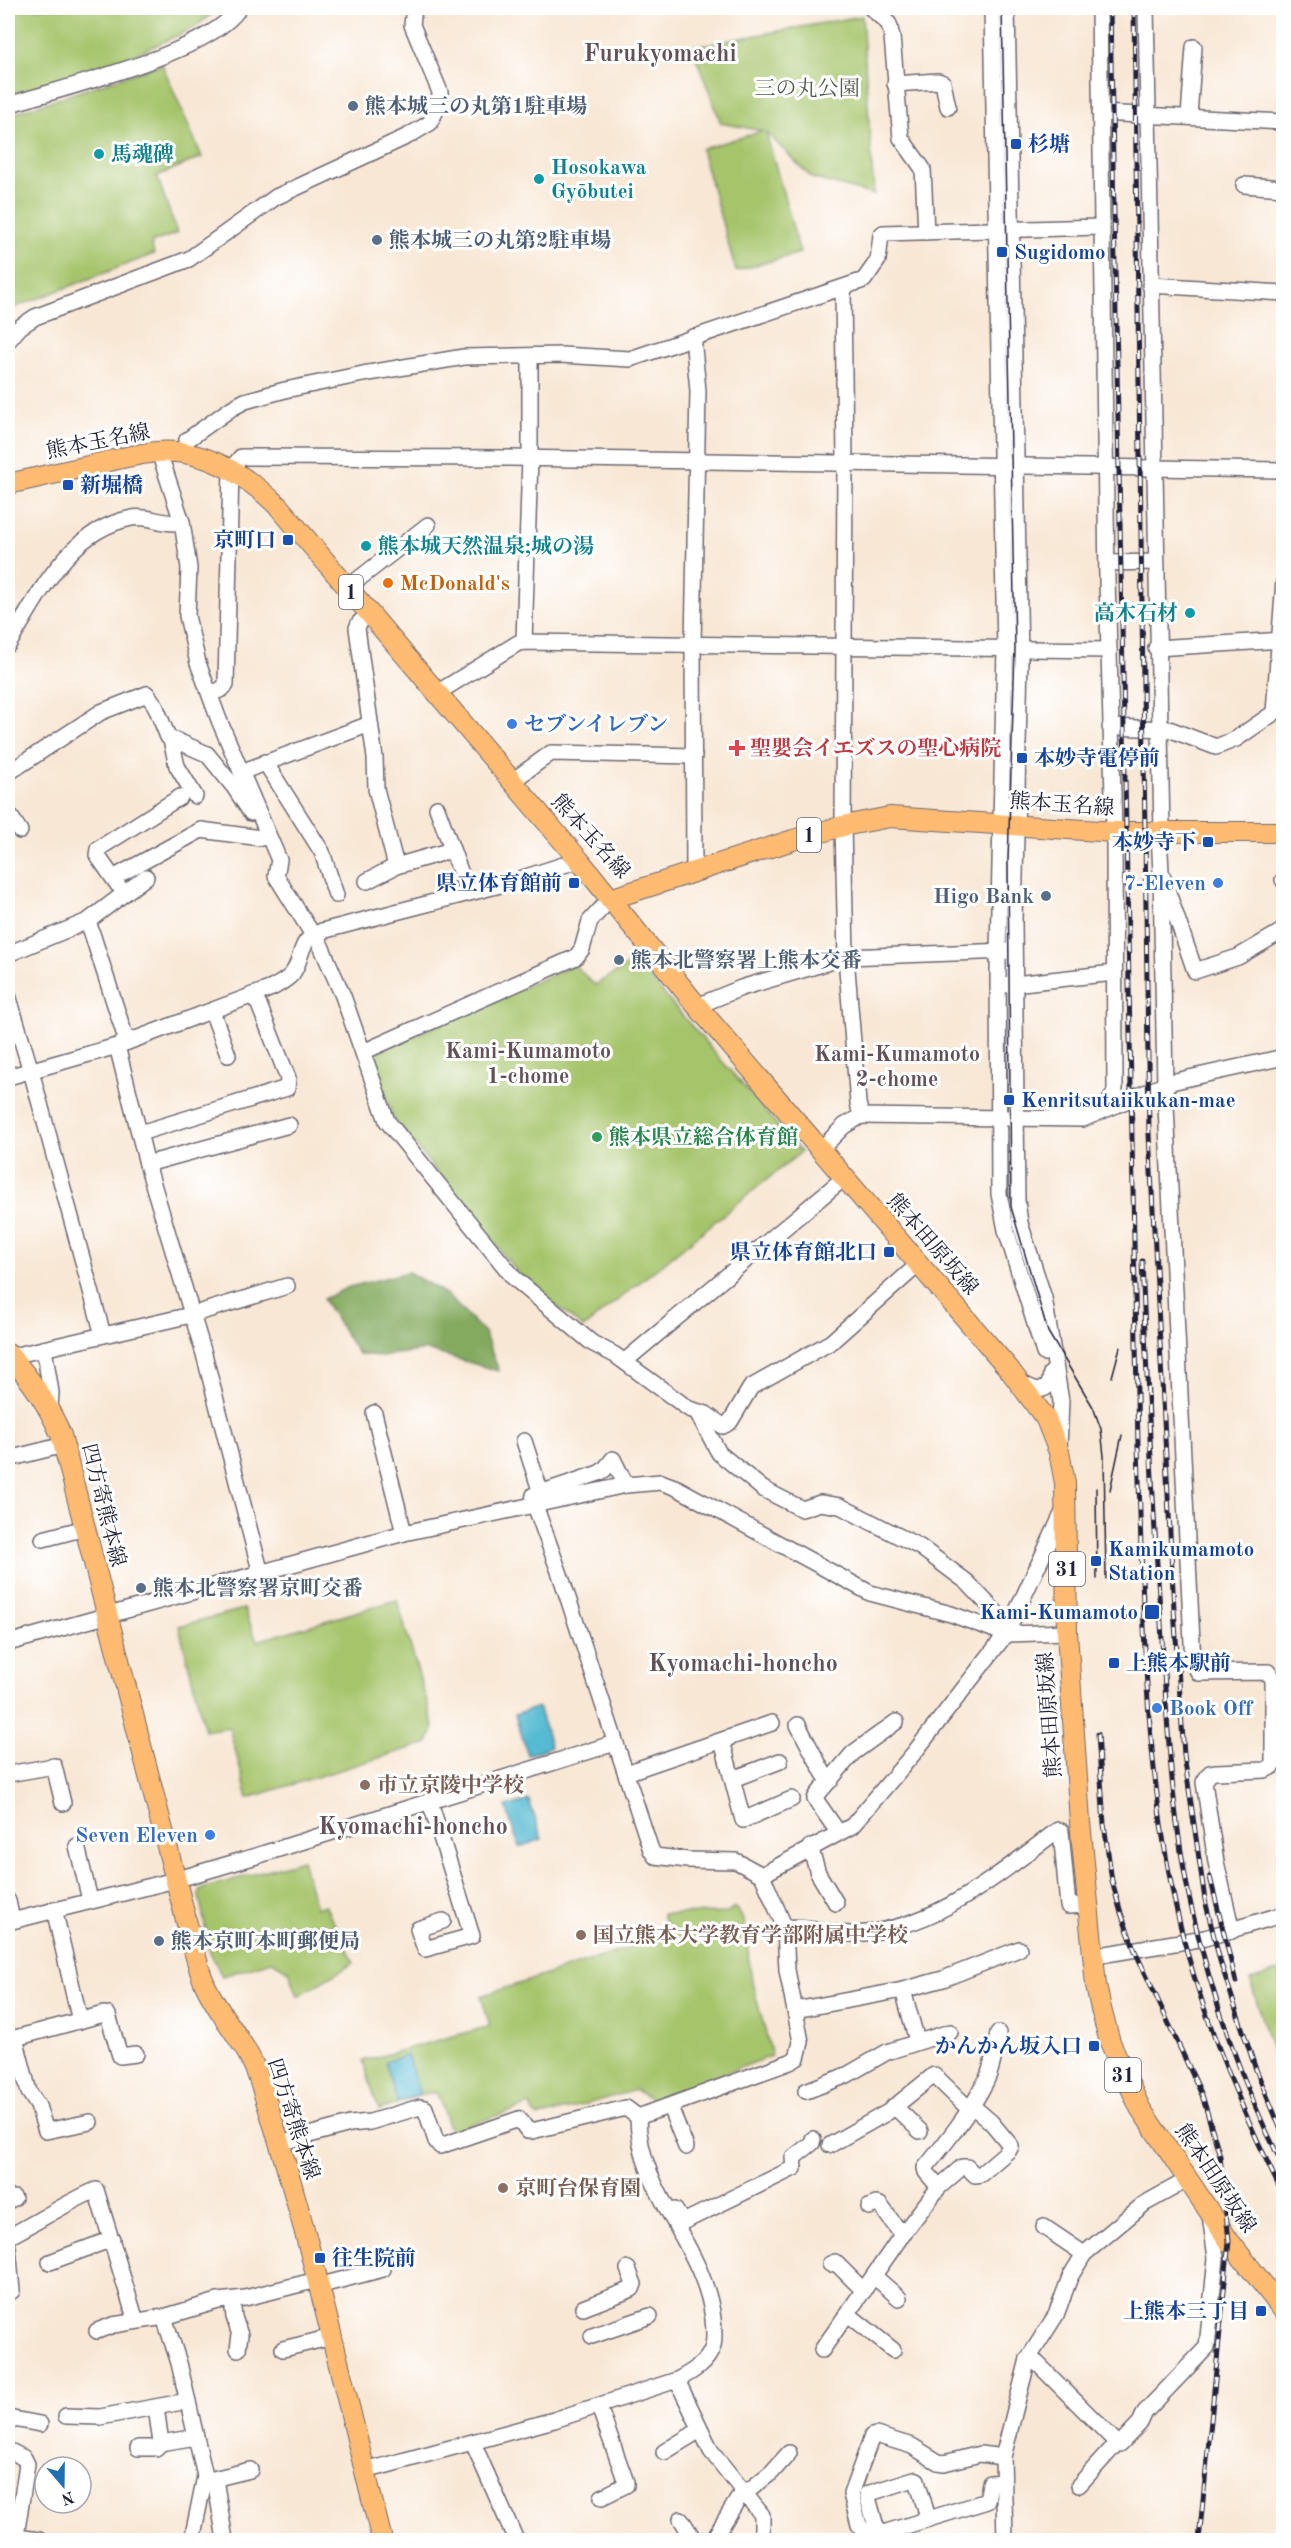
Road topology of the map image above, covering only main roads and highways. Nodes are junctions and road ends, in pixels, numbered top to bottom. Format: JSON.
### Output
{"nodes":[{"id":1,"x":8,"y":484,"type":"edge"},
{"id":2,"x":1284,"y":832,"type":"edge"},
{"id":3,"x":610,"y":899,"type":"junction"},
{"id":4,"x":8,"y":1356,"type":"edge"},
{"id":5,"x":1284,"y":2311,"type":"edge"},
{"id":6,"x":382,"y":2541,"type":"edge"}],
"edges":[{"from":1,"to":3,"type":"main road","name":"熊本玉名線","number":"1"},
{"from":2,"to":3,"type":"main road","name":"熊本玉名線","number":"1"},
{"from":3,"to":5,"type":"main road","name":"熊本田原坂線","number":"31"},
{"from":4,"to":6,"type":"main road","name":"四方寄熊本線"}]}
